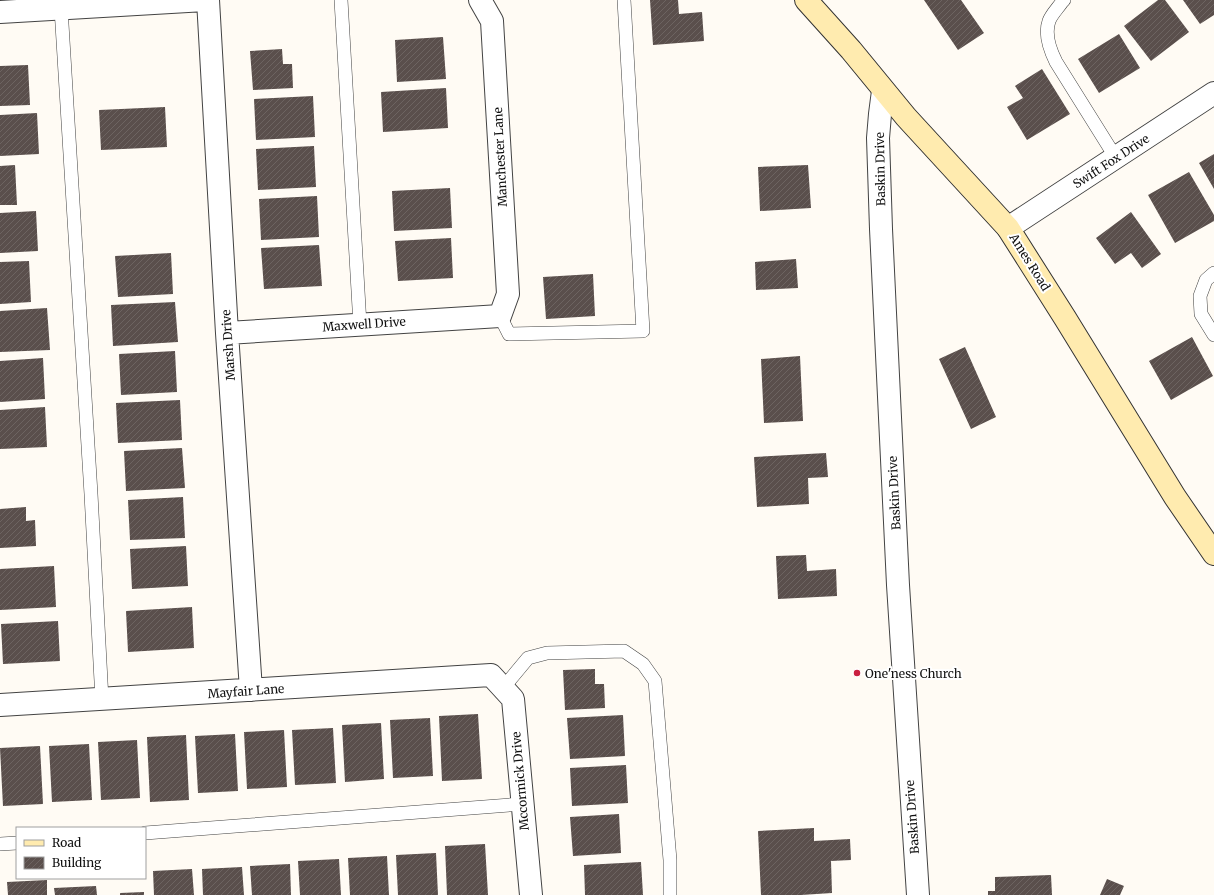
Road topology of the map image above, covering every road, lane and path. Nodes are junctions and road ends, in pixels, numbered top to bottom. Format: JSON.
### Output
{"nodes":[{"id":1,"x":205,"y":0,"type":"edge"},
{"id":2,"x":208,"y":0,"type":"edge"},
{"id":3,"x":341,"y":0,"type":"edge"},
{"id":4,"x":481,"y":0,"type":"edge"},
{"id":5,"x":624,"y":0,"type":"edge"},
{"id":6,"x":806,"y":0,"type":"edge"},
{"id":7,"x":1064,"y":0,"type":"edge"},
{"id":8,"x":48,"y":6,"type":"edge"},
{"id":9,"x":0,"y":12,"type":"edge"},
{"id":10,"x":883,"y":91,"type":"junction"},
{"id":11,"x":1214,"y":93,"type":"edge"},
{"id":12,"x":1116,"y":158,"type":"junction"},
{"id":13,"x":1008,"y":228,"type":"junction"},
{"id":14,"x":1214,"y":273,"type":"edge"},
{"id":15,"x":500,"y":316,"type":"junction"},
{"id":16,"x":360,"y":325,"type":"junction"},
{"id":17,"x":227,"y":333,"type":"junction"},
{"id":18,"x":1214,"y":335,"type":"edge"},
{"id":19,"x":1214,"y":554,"type":"edge"},
{"id":20,"x":497,"y":682,"type":"junction"},
{"id":21,"x":251,"y":690,"type":"junction"},
{"id":22,"x":102,"y":700,"type":"junction"},
{"id":23,"x":0,"y":705,"type":"edge"},
{"id":24,"x":522,"y":804,"type":"junction"},
{"id":25,"x":146,"y":833,"type":"edge"},
{"id":26,"x":16,"y":843,"type":"edge"},
{"id":27,"x":0,"y":844,"type":"edge"},
{"id":28,"x":531,"y":895,"type":"edge"},
{"id":29,"x":670,"y":895,"type":"edge"},
{"id":30,"x":918,"y":895,"type":"edge"}],
"edges":[{"from":1,"to":8,"type":"street"},
{"from":2,"to":17,"type":"street","name":"Marsh Drive"},
{"from":3,"to":16,"type":"lane"},
{"from":4,"to":15,"type":"street","name":"Manchester Lane"},
{"from":5,"to":15,"type":"lane"},
{"from":6,"to":10,"type":"street","name":"Ames Road"},
{"from":7,"to":12,"type":"lane"},
{"from":8,"to":9,"type":"street"},
{"from":8,"to":22,"type":"lane"},
{"from":10,"to":13,"type":"street","name":"Ames Road"},
{"from":10,"to":30,"type":"street","name":"Baskin Drive"},
{"from":11,"to":12,"type":"street","name":"Swift Fox Drive"},
{"from":12,"to":13,"type":"street","name":"Swift Fox Drive"},
{"from":13,"to":19,"type":"street","name":"Ames Road"},
{"from":14,"to":18,"type":"lane"},
{"from":15,"to":16,"type":"street","name":"Maxwell Drive"},
{"from":16,"to":17,"type":"street","name":"Maxwell Drive"},
{"from":17,"to":21,"type":"street","name":"Marsh Drive"},
{"from":20,"to":21,"type":"street","name":"Mayfair Lane"},
{"from":20,"to":24,"type":"street","name":"Mccormick Drive"},
{"from":20,"to":29,"type":"lane"},
{"from":21,"to":22,"type":"street","name":"Mayfair Lane"},
{"from":22,"to":23,"type":"street","name":"Mayfair Lane"},
{"from":24,"to":25,"type":"lane"},
{"from":24,"to":28,"type":"street","name":"Mccormick Drive"},
{"from":26,"to":27,"type":"lane"}]}
